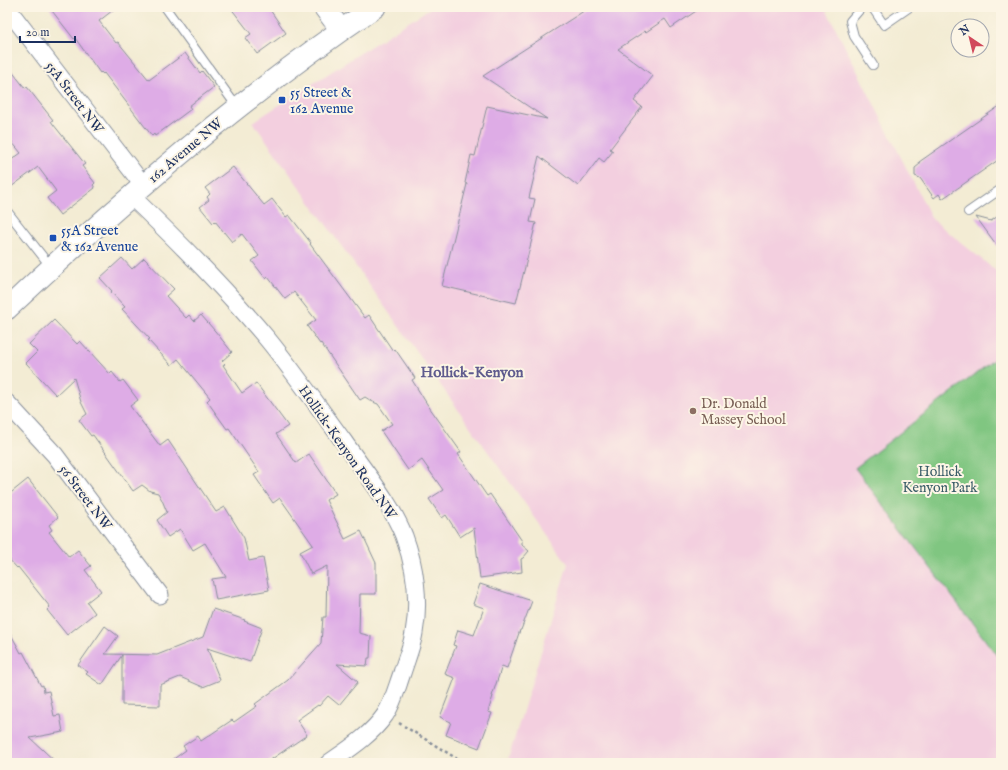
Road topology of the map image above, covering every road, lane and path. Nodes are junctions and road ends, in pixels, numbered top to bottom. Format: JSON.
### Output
{"nodes":[{"id":1,"x":165,"y":7,"type":"edge"},
{"id":2,"x":324,"y":7,"type":"edge"},
{"id":3,"x":375,"y":7,"type":"edge"},
{"id":4,"x":862,"y":7,"type":"edge"},
{"id":5,"x":872,"y":7,"type":"edge"},
{"id":6,"x":910,"y":7,"type":"edge"},
{"id":7,"x":7,"y":8,"type":"edge"},
{"id":8,"x":341,"y":30,"type":"junction"},
{"id":9,"x":873,"y":66,"type":"dead end"},
{"id":10,"x":237,"y":107,"type":"junction"},
{"id":11,"x":1001,"y":189,"type":"edge"},
{"id":12,"x":137,"y":190,"type":"junction"},
{"id":13,"x":7,"y":211,"type":"edge"},
{"id":14,"x":968,"y":212,"type":"dead end"},
{"id":15,"x":51,"y":267,"type":"junction"},
{"id":16,"x":7,"y":309,"type":"edge"},
{"id":17,"x":7,"y":403,"type":"edge"},
{"id":18,"x":160,"y":596,"type":"dead end"},
{"id":19,"x":385,"y":714,"type":"junction"},
{"id":20,"x":330,"y":763,"type":"edge"},
{"id":21,"x":464,"y":763,"type":"edge"}],
"edges":[{"from":1,"to":10,"type":"lane"},
{"from":2,"to":8,"type":"street"},
{"from":3,"to":8,"type":"street","name":"162 Avenue NW"},
{"from":4,"to":9,"type":"lane"},
{"from":5,"to":6,"type":"lane"},
{"from":7,"to":12,"type":"street","name":"55A Street NW"},
{"from":8,"to":10,"type":"street","name":"162 Avenue NW"},
{"from":10,"to":12,"type":"street","name":"162 Avenue NW"},
{"from":11,"to":14,"type":"lane"},
{"from":12,"to":15,"type":"street","name":"162 Avenue NW"},
{"from":12,"to":19,"type":"street","name":"Hollick-Kenyon Road NW"},
{"from":13,"to":15,"type":"lane"},
{"from":15,"to":16,"type":"street","name":"162 Avenue NW"},
{"from":17,"to":18,"type":"street","name":"56 Street NW"},
{"from":19,"to":20,"type":"street","name":"Hollick-Kenyon Road NW"},
{"from":19,"to":21,"type":"path"}]}
